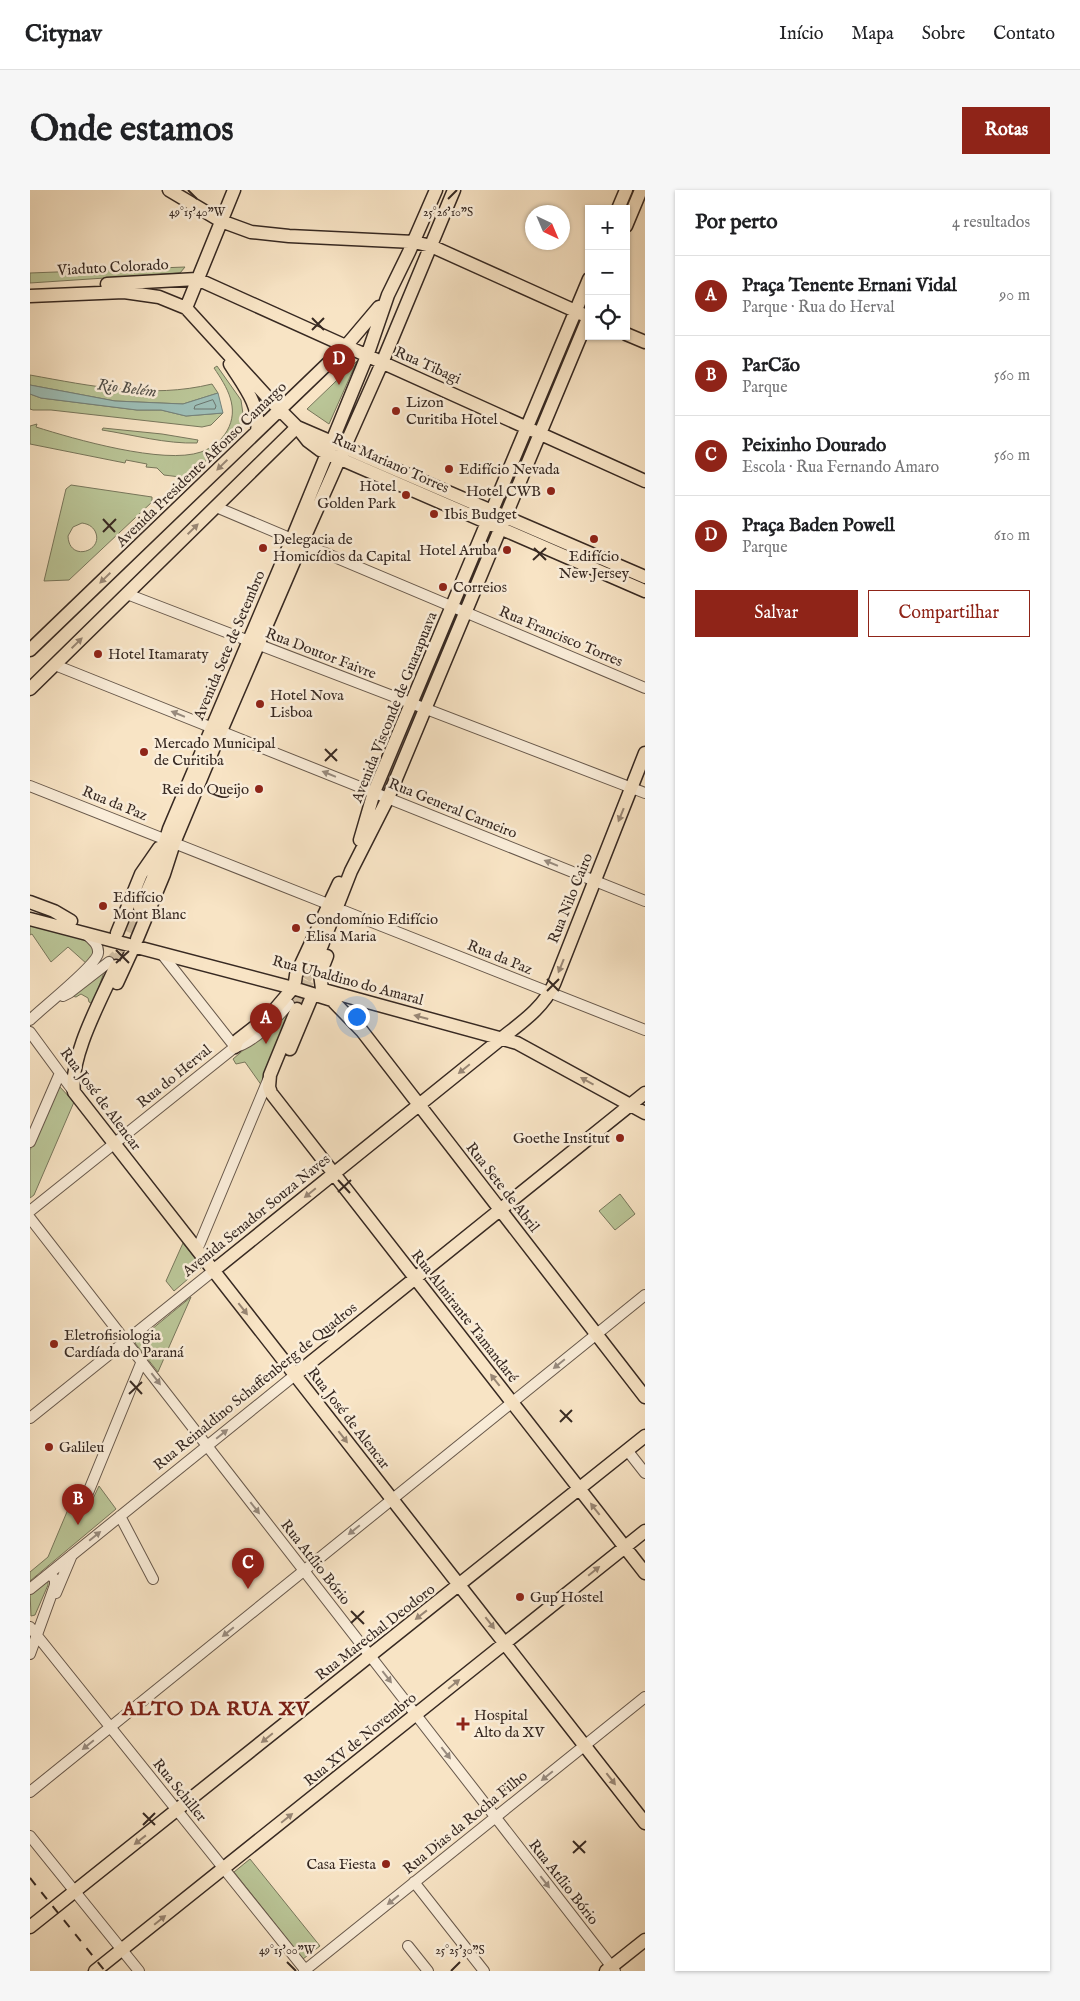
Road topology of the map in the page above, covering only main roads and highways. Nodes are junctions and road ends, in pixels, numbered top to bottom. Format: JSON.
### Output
{"nodes":[{"id":1,"x":169,"y":190,"type":"edge"},
{"id":2,"x":436,"y":190,"type":"edge"},
{"id":3,"x":454,"y":190,"type":"edge"},
{"id":4,"x":626,"y":190,"type":"edge"},
{"id":5,"x":642,"y":190,"type":"edge"},
{"id":6,"x":233,"y":192,"type":"edge"},
{"id":7,"x":620,"y":205,"type":"edge"},
{"id":8,"x":630,"y":217,"type":"edge"},
{"id":9,"x":221,"y":221,"type":"junction"},
{"id":10,"x":414,"y":242,"type":"junction"},
{"id":11,"x":431,"y":246,"type":"junction"},
{"id":12,"x":197,"y":279,"type":"junction"},
{"id":13,"x":30,"y":288,"type":"edge"},
{"id":14,"x":585,"y":290,"type":"edge"},
{"id":15,"x":388,"y":295,"type":"junction"},
{"id":16,"x":30,"y":296,"type":"edge"},
{"id":17,"x":186,"y":308,"type":"junction"},
{"id":18,"x":576,"y":311,"type":"junction"},
{"id":19,"x":585,"y":315,"type":"edge"},
{"id":20,"x":585,"y":327,"type":"edge"},
{"id":21,"x":630,"y":336,"type":"edge"},
{"id":22,"x":216,"y":341,"type":"junction"},
{"id":23,"x":645,"y":342,"type":"edge"},
{"id":24,"x":346,"y":346,"type":"junction"},
{"id":25,"x":367,"y":356,"type":"junction"},
{"id":26,"x":382,"y":362,"type":"junction"},
{"id":27,"x":568,"y":367,"type":"junction"},
{"id":28,"x":548,"y":378,"type":"junction"},
{"id":29,"x":280,"y":410,"type":"junction"},
{"id":30,"x":297,"y":427,"type":"junction"},
{"id":31,"x":526,"y":428,"type":"junction"},
{"id":32,"x":258,"y":431,"type":"junction"},
{"id":33,"x":540,"y":434,"type":"junction"},
{"id":34,"x":329,"y":448,"type":"junction"},
{"id":35,"x":343,"y":449,"type":"junction"},
{"id":36,"x":518,"y":449,"type":"junction"},
{"id":37,"x":524,"y":473,"type":"junction"},
{"id":38,"x":645,"y":482,"type":"edge"},
{"id":39,"x":490,"y":517,"type":"junction"},
{"id":40,"x":503,"y":522,"type":"junction"},
{"id":41,"x":297,"y":541,"type":"junction"},
{"id":42,"x":484,"y":566,"type":"junction"},
{"id":43,"x":462,"y":582,"type":"junction"},
{"id":44,"x":644,"y":586,"type":"edge"},
{"id":45,"x":438,"y":639,"type":"junction"},
{"id":46,"x":30,"y":650,"type":"edge"},
{"id":47,"x":442,"y":668,"type":"junction"},
{"id":48,"x":30,"y":689,"type":"edge"},
{"id":49,"x":645,"y":753,"type":"edge"},
{"id":50,"x":170,"y":841,"type":"junction"},
{"id":51,"x":351,"y":871,"type":"junction"},
{"id":52,"x":30,"y":902,"type":"edge"},
{"id":53,"x":30,"y":910,"type":"edge"},
{"id":54,"x":30,"y":919,"type":"edge"},
{"id":55,"x":71,"y":920,"type":"junction"},
{"id":56,"x":136,"y":920,"type":"tunnel mouth"},
{"id":57,"x":117,"y":933,"type":"junction"},
{"id":58,"x":135,"y":942,"type":"junction"},
{"id":59,"x":112,"y":964,"type":"tunnel mouth"},
{"id":60,"x":313,"y":968,"type":"tunnel mouth"},
{"id":61,"x":294,"y":985,"type":"junction"},
{"id":62,"x":317,"y":992,"type":"junction"},
{"id":63,"x":350,"y":998,"type":"junction"},
{"id":64,"x":332,"y":1000,"type":"joint"},
{"id":65,"x":293,"y":1006,"type":"tunnel mouth"},
{"id":66,"x":362,"y":1031,"type":"junction"},
{"id":67,"x":502,"y":1038,"type":"junction"},
{"id":68,"x":235,"y":1047,"type":"road end"},
{"id":69,"x":73,"y":1087,"type":"junction"},
{"id":70,"x":645,"y":1093,"type":"edge"},
{"id":71,"x":268,"y":1097,"type":"junction"},
{"id":72,"x":419,"y":1105,"type":"junction"},
{"id":73,"x":630,"y":1105,"type":"junction"},
{"id":74,"x":645,"y":1113,"type":"edge"},
{"id":75,"x":334,"y":1174,"type":"junction"},
{"id":76,"x":500,"y":1209,"type":"junction"},
{"id":77,"x":213,"y":1270,"type":"junction"},
{"id":78,"x":415,"y":1278,"type":"junction"},
{"id":79,"x":295,"y":1375,"type":"junction"},
{"id":80,"x":645,"y":1397,"type":"edge"},
{"id":81,"x":645,"y":1436,"type":"edge"},
{"id":82,"x":579,"y":1489,"type":"junction"},
{"id":83,"x":645,"y":1531,"type":"edge"},
{"id":84,"x":625,"y":1547,"type":"junction"},
{"id":85,"x":645,"y":1573,"type":"edge"},
{"id":86,"x":460,"y":1585,"type":"junction"},
{"id":87,"x":505,"y":1643,"type":"junction"},
{"id":88,"x":645,"y":1823,"type":"edge"},
{"id":89,"x":30,"y":1927,"type":"edge"},
{"id":90,"x":645,"y":1940,"type":"edge"},
{"id":91,"x":611,"y":1970,"type":"edge"},
{"id":92,"x":95,"y":1971,"type":"edge"}],
"edges":[{"from":1,"to":9,"type":"main road"},
{"from":2,"to":10,"type":"main road","name":"Avenida Sete de Setembro"},
{"from":3,"to":11,"type":"main road","name":"Avenida Sete de Setembro"},
{"from":4,"to":7,"type":"main road"},
{"from":5,"to":8,"type":"main road"},
{"from":6,"to":9,"type":"main road"},
{"from":9,"to":10,"type":"main road"},
{"from":9,"to":12,"type":"main road"},
{"from":10,"to":11,"type":"main road"},
{"from":10,"to":15,"type":"main road","name":"Avenida Sete de Setembro"},
{"from":11,"to":18,"type":"main road"},
{"from":11,"to":26,"type":"main road","name":"Avenida Sete de Setembro"},
{"from":12,"to":13,"type":"main road","name":"Viaduto Colorado"},
{"from":12,"to":17,"type":"main road"},
{"from":12,"to":24,"type":"main road","name":"Rua Tibagi"},
{"from":14,"to":18,"type":"main road","name":"Avenida Visconde de Guarapuava"},
{"from":15,"to":24,"type":"main road","name":"Avenida Presidente Affonso Camargo"},
{"from":15,"to":25,"type":"main road","name":"Avenida Sete de Setembro"},
{"from":16,"to":17,"type":"main road","name":"Viaduto Colorado"},
{"from":17,"to":22,"type":"main road","name":"Rua Mariano Torres"},
{"from":18,"to":19,"type":"main road"},
{"from":18,"to":28,"type":"main road","name":"Avenida Visconde de Guarapuava"},
{"from":20,"to":27,"type":"main road","name":"Avenida Visconde de Guarapuava"},
{"from":21,"to":23,"type":"main road"},
{"from":22,"to":29,"type":"main road","name":"Rua Mariano Torres"},
{"from":22,"to":32,"type":"main road"},
{"from":24,"to":25,"type":"main road","name":"Rua Tibagi"},
{"from":24,"to":29,"type":"main road","name":"Avenida Presidente Affonso Camargo"},
{"from":25,"to":26,"type":"main road","name":"Rua Tibagi"},
{"from":25,"to":34,"type":"main road","name":"Avenida Sete de Setembro"},
{"from":26,"to":31,"type":"main road","name":"Rua Tibagi"},
{"from":26,"to":35,"type":"main road","name":"Avenida Sete de Setembro"},
{"from":27,"to":28,"type":"main road"},
{"from":27,"to":33,"type":"main road","name":"Avenida Visconde de Guarapuava"},
{"from":28,"to":31,"type":"main road","name":"Avenida Visconde de Guarapuava"},
{"from":29,"to":30,"type":"main road","name":"Rua Mariano Torres"},
{"from":29,"to":32,"type":"main road","name":"Avenida Presidente Affonso Camargo"},
{"from":30,"to":34,"type":"main road","name":"Rua Mariano Torres"},
{"from":48,"to":30,"type":"main road","one_way":true},
{"from":31,"to":33,"type":"main road","name":"Rua Tibagi"},
{"from":31,"to":36,"type":"main road","name":"Avenida Visconde de Guarapuava"},
{"from":32,"to":46,"type":"main road","name":"Avenida Presidente Affonso Camargo","one_way":true},
{"from":33,"to":37,"type":"main road","name":"Avenida Visconde de Guarapuava"},
{"from":33,"to":38,"type":"main road","name":"Rua Tibagi"},
{"from":34,"to":35,"type":"main road","name":"Rua Mariano Torres"},
{"from":34,"to":41,"type":"main road","name":"Avenida Sete de Setembro"},
{"from":35,"to":39,"type":"main road","name":"Rua Mariano Torres"},
{"from":35,"to":41,"type":"main road","name":"Avenida Sete de Setembro"},
{"from":36,"to":37,"type":"main road"},
{"from":36,"to":39,"type":"main road","name":"Avenida Visconde de Guarapuava"},
{"from":37,"to":40,"type":"main road","name":"Avenida Visconde de Guarapuava"},
{"from":39,"to":40,"type":"main road","name":"Rua Mariano Torres"},
{"from":39,"to":43,"type":"main road","name":"Avenida Visconde de Guarapuava"},
{"from":40,"to":42,"type":"main road","name":"Avenida Visconde de Guarapuava"},
{"from":40,"to":44,"type":"main road","name":"Rua Mariano Torres"},
{"from":40,"to":44,"type":"main road","name":"Rua Mariano Torres"},
{"from":41,"to":50,"type":"main road","name":"Avenida Sete de Setembro"},
{"from":42,"to":43,"type":"main road"},
{"from":42,"to":47,"type":"main road","name":"Avenida Visconde de Guarapuava"},
{"from":43,"to":45,"type":"main road","name":"Avenida Visconde de Guarapuava"},
{"from":45,"to":47,"type":"main road"},
{"from":45,"to":51,"type":"main road","name":"Avenida Visconde de Guarapuava"},
{"from":47,"to":51,"type":"main road","name":"Avenida Visconde de Guarapuava"},
{"from":49,"to":67,"type":"main road","name":"Rua Nilo Cairo","one_way":true},
{"from":50,"to":56,"type":"main road","name":"Avenida Sete de Setembro"},
{"from":50,"to":57,"type":"main road"},
{"from":50,"to":58,"type":"main road"},
{"from":51,"to":60,"type":"main road","name":"Avenida Visconde de Guarapuava"},
{"from":51,"to":61,"type":"main road"},
{"from":51,"to":62,"type":"main road"},
{"from":52,"to":55,"type":"main road"},
{"from":53,"to":55,"type":"main road","name":"Rua Ubaldino do Amaral"},
{"from":54,"to":58,"type":"main road","name":"Rua Ubaldino do Amaral"},
{"from":55,"to":57,"type":"main road","name":"Rua Ubaldino do Amaral"},
{"from":57,"to":58,"type":"main road","name":"Rua Ubaldino do Amaral"},
{"from":58,"to":61,"type":"main road","name":"Rua Ubaldino do Amaral"},
{"from":58,"to":61,"type":"main road","name":"Rua Ubaldino do Amaral"},
{"from":58,"to":69,"type":"main road"},
{"from":59,"to":69,"type":"main road"},
{"from":61,"to":62,"type":"main road","name":"Rua Ubaldino do Amaral"},
{"from":61,"to":68,"type":"main road"},
{"from":62,"to":63,"type":"main road","name":"Rua Ubaldino do Amaral"},
{"from":62,"to":64,"type":"main road","name":"Rua Ubaldino do Amaral"},
{"from":62,"to":71,"type":"main road"},
{"from":63,"to":66,"type":"main road"},
{"from":67,"to":63,"type":"main road","name":"Rua Ubaldino do Amaral","one_way":true},
{"from":64,"to":66,"type":"main road","name":"Rua Sete de Abril"},
{"from":65,"to":71,"type":"main road"},
{"from":66,"to":72,"type":"main road","name":"Rua Sete de Abril"},
{"from":67,"to":72,"type":"main road","name":"Avenida Senador Souza Naves","one_way":true},
{"from":73,"to":67,"type":"main road","name":"Rua Ubaldino do Amaral","one_way":true},
{"from":69,"to":77,"type":"main road","name":"Rua José de Alencar"},
{"from":70,"to":73,"type":"main road","name":"Rua Reinaldino Schaffenberg de Quadros"},
{"from":71,"to":75,"type":"main road","name":"Rua Almirante Tamandaré"},
{"from":72,"to":75,"type":"main road","name":"Avenida Senador Souza Naves"},
{"from":72,"to":76,"type":"main road","name":"Rua Sete de Abril"},
{"from":73,"to":74,"type":"main road","name":"Rua Ubaldino do Amaral"},
{"from":73,"to":76,"type":"main road","name":"Rua Reinaldino Schaffenberg de Quadros"},
{"from":75,"to":77,"type":"main road","name":"Avenida Senador Souza Naves","one_way":true},
{"from":75,"to":78,"type":"main road","name":"Rua Almirante Tamandaré"},
{"from":76,"to":78,"type":"main road","name":"Rua Reinaldino Schaffenberg de Quadros"},
{"from":76,"to":80,"type":"main road","name":"Rua Sete de Abril"},
{"from":77,"to":79,"type":"main road","name":"Rua José de Alencar","one_way":true},
{"from":78,"to":79,"type":"main road","name":"Rua Reinaldino Schaffenberg de Quadros"},
{"from":82,"to":78,"type":"main road","name":"Rua Almirante Tamandaré","one_way":true},
{"from":79,"to":86,"type":"main road","name":"Rua José de Alencar","one_way":true},
{"from":81,"to":82,"type":"main road","name":"Rua Marechal Deodoro"},
{"from":84,"to":82,"type":"main road","name":"Rua Almirante Tamandaré","one_way":true},
{"from":82,"to":86,"type":"main road","name":"Rua Marechal Deodoro"},
{"from":83,"to":84,"type":"main road","name":"Rua XV de Novembro"},
{"from":84,"to":85,"type":"main road","name":"Rua Almirante Tamandaré"},
{"from":87,"to":84,"type":"main road","name":"Rua XV de Novembro","one_way":true},
{"from":86,"to":87,"type":"main road","name":"Rua José de Alencar","one_way":true},
{"from":86,"to":89,"type":"main road","name":"Rua Marechal Deodoro","one_way":true},
{"from":87,"to":88,"type":"main road","name":"Rua José de Alencar","one_way":true},
{"from":92,"to":87,"type":"main road","name":"Rua XV de Novembro","one_way":true},
{"from":90,"to":91,"type":"main road"}]}
